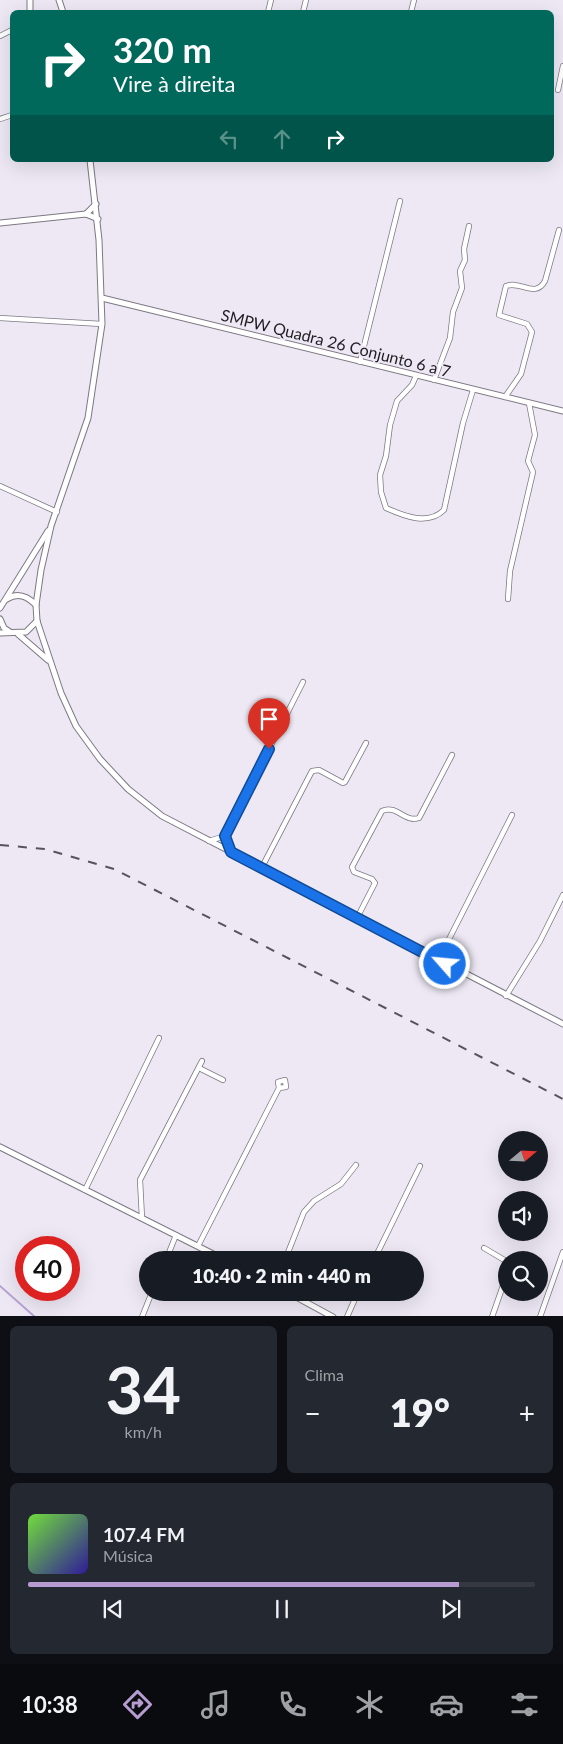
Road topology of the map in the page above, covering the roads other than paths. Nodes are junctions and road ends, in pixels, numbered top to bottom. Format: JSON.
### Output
{"nodes":[{"id":1,"x":563,"y":66,"type":"edge"},
{"id":2,"x":558,"y":90,"type":"dead end"},
{"id":3,"x":90,"y":162,"type":"edge"},
{"id":4,"x":400,"y":202,"type":"dead end"},
{"id":5,"x":96,"y":204,"type":"junction"},
{"id":6,"x":86,"y":214,"type":"junction"},
{"id":7,"x":98,"y":219,"type":"junction"},
{"id":8,"x":0,"y":223,"type":"edge"},
{"id":9,"x":469,"y":226,"type":"dead end"},
{"id":10,"x":559,"y":230,"type":"dead end"},
{"id":11,"x":102,"y":298,"type":"junction"},
{"id":12,"x":0,"y":318,"type":"edge"},
{"id":13,"x":102,"y":324,"type":"junction"},
{"id":14,"x":360,"y":362,"type":"junction"},
{"id":15,"x":416,"y":376,"type":"junction"},
{"id":16,"x":434,"y":380,"type":"junction"},
{"id":17,"x":473,"y":390,"type":"junction"},
{"id":18,"x":505,"y":397,"type":"junction"},
{"id":19,"x":529,"y":403,"type":"junction"},
{"id":20,"x":563,"y":411,"type":"edge"},
{"id":21,"x":0,"y":486,"type":"edge"},
{"id":22,"x":57,"y":512,"type":"junction"},
{"id":23,"x":51,"y":526,"type":"junction"},
{"id":24,"x":508,"y":599,"type":"dead end"},
{"id":25,"x":4,"y":600,"type":"junction"},
{"id":26,"x":36,"y":604,"type":"junction"},
{"id":27,"x":0,"y":608,"type":"edge"},
{"id":28,"x":0,"y":619,"type":"edge"},
{"id":29,"x":37,"y":621,"type":"junction"},
{"id":30,"x":10,"y":632,"type":"junction"},
{"id":31,"x":0,"y":633,"type":"edge"},
{"id":32,"x":18,"y":634,"type":"junction"},
{"id":33,"x":49,"y":660,"type":"junction"},
{"id":34,"x":303,"y":682,"type":"dead end"},
{"id":35,"x":366,"y":743,"type":"dead end"},
{"id":36,"x":452,"y":755,"type":"dead end"},
{"id":37,"x":512,"y":815,"type":"dead end"},
{"id":38,"x":225,"y":836,"type":"junction"},
{"id":39,"x":209,"y":841,"type":"junction"},
{"id":40,"x":231,"y":852,"type":"junction"},
{"id":41,"x":261,"y":868,"type":"junction"},
{"id":42,"x":563,"y":894,"type":"edge"},
{"id":43,"x":357,"y":918,"type":"junction"},
{"id":44,"x":445,"y":947,"type":"junction"},
{"id":45,"x":427,"y":954,"type":"junction"},
{"id":46,"x":445,"y":964,"type":"junction"},
{"id":47,"x":506,"y":996,"type":"junction"},
{"id":48,"x":563,"y":1024,"type":"edge"},
{"id":49,"x":159,"y":1038,"type":"dead end"},
{"id":50,"x":202,"y":1061,"type":"dead end"},
{"id":51,"x":198,"y":1068,"type":"junction"},
{"id":52,"x":223,"y":1080,"type":"dead end"},
{"id":53,"x":280,"y":1088,"type":"dead end"},
{"id":54,"x":0,"y":1147,"type":"edge"},
{"id":55,"x":356,"y":1165,"type":"dead end"},
{"id":56,"x":420,"y":1166,"type":"dead end"},
{"id":57,"x":85,"y":1190,"type":"junction"},
{"id":58,"x":142,"y":1218,"type":"junction"},
{"id":59,"x":176,"y":1235,"type":"junction"},
{"id":60,"x":198,"y":1246,"type":"junction"},
{"id":61,"x":484,"y":1248,"type":"dead end"},
{"id":62,"x":170,"y":1251,"type":"edge"},
{"id":63,"x":208,"y":1251,"type":"edge"},
{"id":64,"x":289,"y":1251,"type":"edge"},
{"id":65,"x":378,"y":1251,"type":"edge"},
{"id":66,"x":563,"y":1252,"type":"edge"},
{"id":67,"x":498,"y":1256,"type":"edge"},
{"id":68,"x":498,"y":1299,"type":"edge"},
{"id":69,"x":148,"y":1301,"type":"edge"},
{"id":70,"x":304,"y":1301,"type":"edge"},
{"id":71,"x":354,"y":1301,"type":"edge"},
{"id":72,"x":142,"y":1316,"type":"edge"},
{"id":73,"x":333,"y":1316,"type":"edge"},
{"id":74,"x":347,"y":1316,"type":"edge"},
{"id":75,"x":492,"y":1316,"type":"edge"},
{"id":76,"x":540,"y":1316,"type":"edge"}],
"edges":[{"from":1,"to":2,"type":"street"},
{"from":3,"to":5,"type":"street"},
{"from":4,"to":14,"type":"street"},
{"from":5,"to":6,"type":"street"},
{"from":5,"to":7,"type":"street"},
{"from":6,"to":7,"type":"street"},
{"from":6,"to":8,"type":"street"},
{"from":7,"to":11,"type":"street"},
{"from":9,"to":16,"type":"street"},
{"from":10,"to":18,"type":"street"},
{"from":11,"to":13,"type":"street"},
{"from":11,"to":14,"type":"street","name":"SMPW Quadra 26 Conjunto 6 a 7"},
{"from":12,"to":13,"type":"street"},
{"from":13,"to":22,"type":"street"},
{"from":14,"to":15,"type":"street","name":"SMPW Quadra 26 Conjunto 6 a 7"},
{"from":15,"to":16,"type":"street","name":"SMPW Quadra 26 Conjunto 6 a 7"},
{"from":15,"to":17,"type":"street"},
{"from":16,"to":17,"type":"street","name":"SMPW Quadra 26 Conjunto 6 a 7"},
{"from":17,"to":18,"type":"street","name":"SMPW Quadra 26 Conjunto 6 a 7"},
{"from":18,"to":19,"type":"street","name":"SMPW Quadra 26 Conjunto 6 a 7"},
{"from":19,"to":20,"type":"street","name":"SMPW Quadra 26 Conjunto 6 a 7"},
{"from":19,"to":24,"type":"street"},
{"from":21,"to":22,"type":"street"},
{"from":22,"to":23,"type":"street"},
{"from":23,"to":25,"type":"street"},
{"from":23,"to":26,"type":"street"},
{"from":25,"to":26,"type":"street"},
{"from":25,"to":27,"type":"street"},
{"from":26,"to":29,"type":"street"},
{"from":28,"to":30,"type":"street"},
{"from":29,"to":32,"type":"street"},
{"from":29,"to":33,"type":"street"},
{"from":30,"to":31,"type":"street"},
{"from":30,"to":32,"type":"street"},
{"from":32,"to":33,"type":"street"},
{"from":33,"to":39,"type":"street"},
{"from":34,"to":38,"type":"street"},
{"from":35,"to":41,"type":"street"},
{"from":36,"to":43,"type":"street"},
{"from":37,"to":44,"type":"street"},
{"from":38,"to":39,"type":"street"},
{"from":38,"to":40,"type":"street"},
{"from":39,"to":40,"type":"street"},
{"from":40,"to":41,"type":"street"},
{"from":41,"to":43,"type":"street"},
{"from":42,"to":47,"type":"street"},
{"from":43,"to":45,"type":"street"},
{"from":44,"to":45,"type":"street"},
{"from":44,"to":46,"type":"street"},
{"from":45,"to":46,"type":"street"},
{"from":46,"to":47,"type":"street"},
{"from":47,"to":48,"type":"street"},
{"from":49,"to":57,"type":"street"},
{"from":50,"to":51,"type":"street"},
{"from":51,"to":52,"type":"street"},
{"from":51,"to":58,"type":"street"},
{"from":53,"to":60,"type":"street"},
{"from":54,"to":57,"type":"street"},
{"from":55,"to":64,"type":"street"},
{"from":56,"to":65,"type":"street"},
{"from":57,"to":58,"type":"street"},
{"from":58,"to":59,"type":"street"},
{"from":59,"to":60,"type":"street"},
{"from":59,"to":62,"type":"street"},
{"from":60,"to":63,"type":"street"},
{"from":61,"to":67,"type":"street"},
{"from":66,"to":76,"type":"street"},
{"from":68,"to":75,"type":"street"},
{"from":69,"to":72,"type":"street"},
{"from":70,"to":73,"type":"street"},
{"from":71,"to":74,"type":"street"}]}
